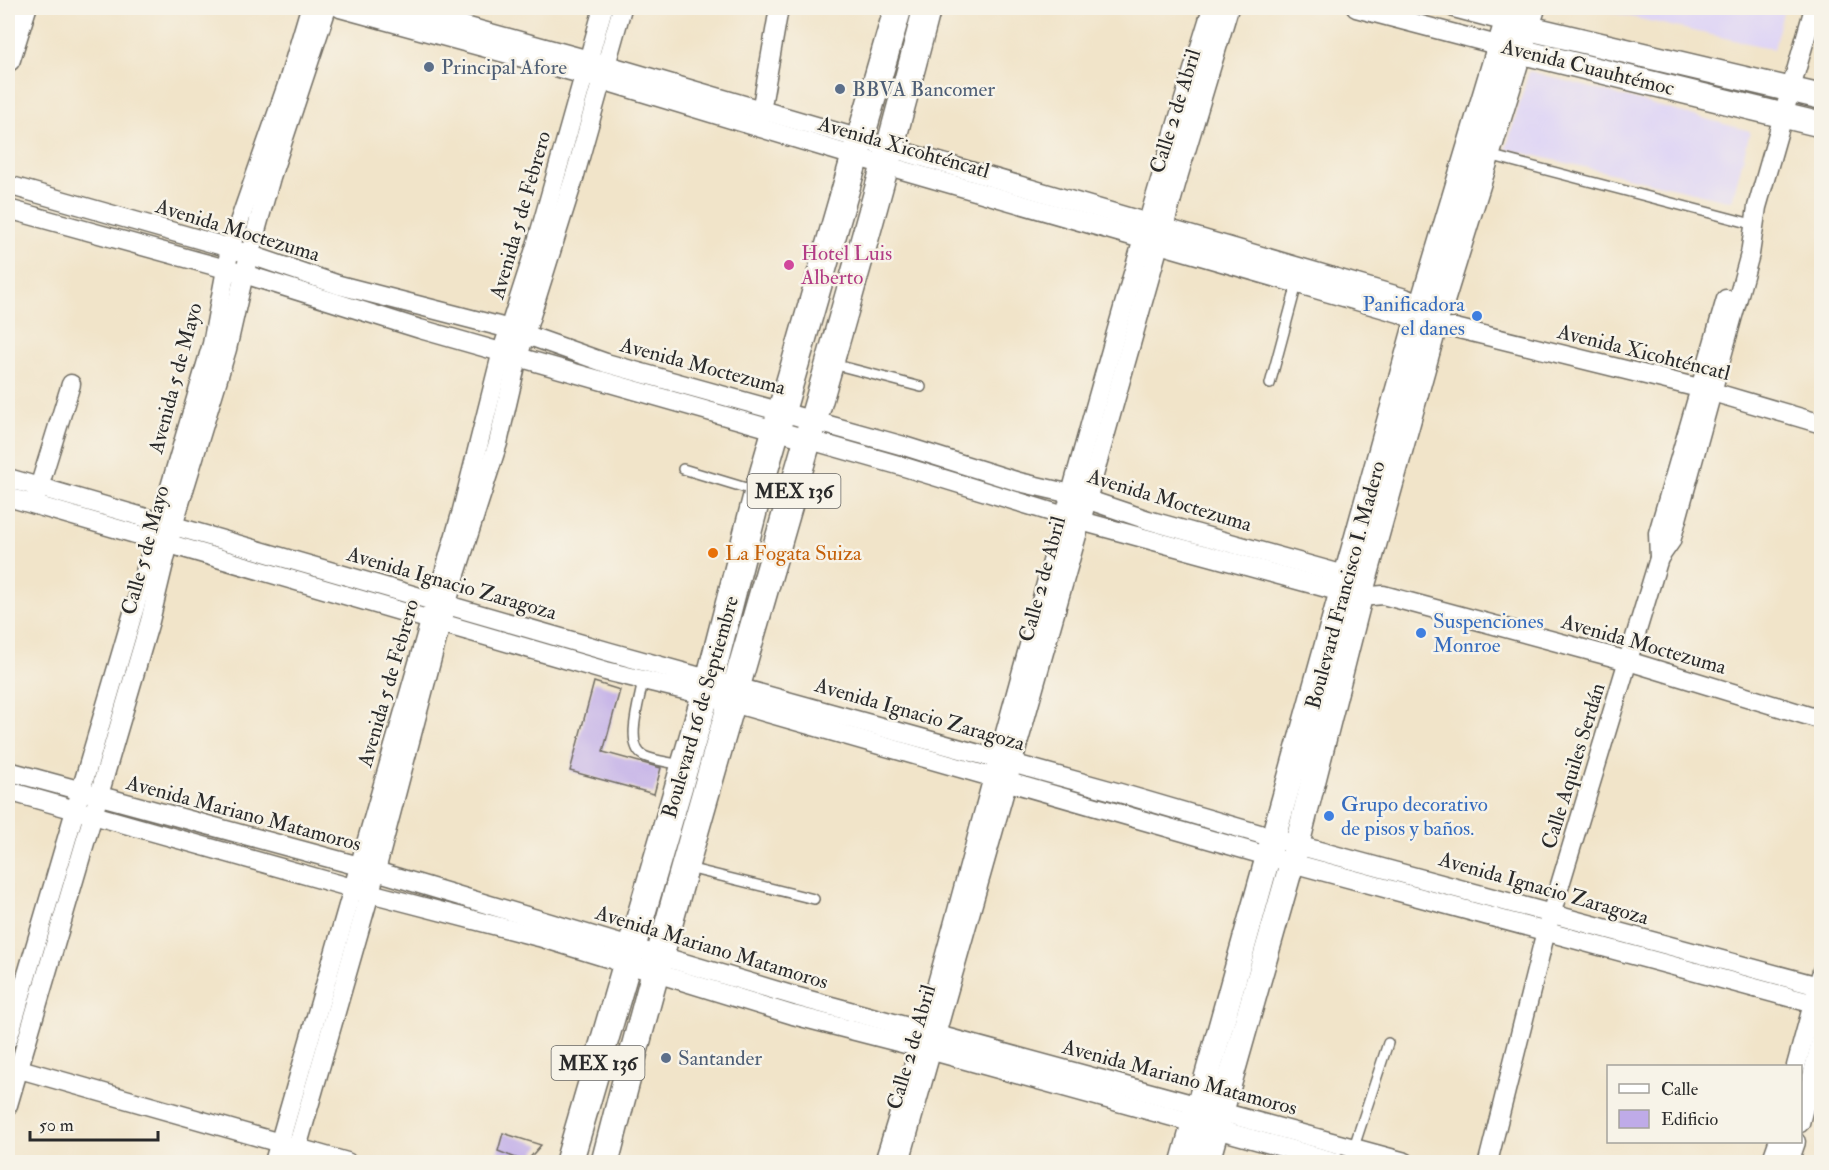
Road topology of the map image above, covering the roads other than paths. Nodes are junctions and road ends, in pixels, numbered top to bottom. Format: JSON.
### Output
{"nodes":[{"id":1,"x":24,"y":8,"type":"edge"},
{"id":2,"x":310,"y":8,"type":"edge"},
{"id":3,"x":327,"y":8,"type":"edge"},
{"id":4,"x":340,"y":8,"type":"edge"},
{"id":5,"x":399,"y":8,"type":"edge"},
{"id":6,"x":603,"y":8,"type":"edge"},
{"id":7,"x":622,"y":8,"type":"edge"},
{"id":8,"x":779,"y":8,"type":"edge"},
{"id":9,"x":898,"y":8,"type":"edge"},
{"id":10,"x":927,"y":8,"type":"edge"},
{"id":11,"x":1212,"y":8,"type":"edge"},
{"id":12,"x":1229,"y":8,"type":"edge"},
{"id":13,"x":1356,"y":8,"type":"edge"},
{"id":14,"x":1454,"y":8,"type":"edge"},
{"id":15,"x":1814,"y":8,"type":"edge"},
{"id":16,"x":1520,"y":16,"type":"edge"},
{"id":17,"x":417,"y":21,"type":"junction"},
{"id":18,"x":1511,"y":49,"type":"junction"},
{"id":19,"x":8,"y":58,"type":"edge"},
{"id":20,"x":596,"y":70,"type":"junction"},
{"id":21,"x":294,"y":88,"type":"junction"},
{"id":22,"x":1792,"y":88,"type":"junction"},
{"id":23,"x":1821,"y":97,"type":"edge"},
{"id":24,"x":1785,"y":114,"type":"junction"},
{"id":25,"x":1187,"y":117,"type":"junction"},
{"id":26,"x":760,"y":119,"type":"junction"},
{"id":27,"x":1821,"y":125,"type":"edge"},
{"id":28,"x":859,"y":148,"type":"junction"},
{"id":29,"x":1489,"y":155,"type":"junction"},
{"id":30,"x":888,"y":157,"type":"junction"},
{"id":31,"x":557,"y":169,"type":"junction"},
{"id":32,"x":265,"y":175,"type":"junction"},
{"id":33,"x":575,"y":175,"type":"junction"},
{"id":34,"x":8,"y":185,"type":"edge"},
{"id":35,"x":8,"y":209,"type":"edge"},
{"id":36,"x":109,"y":214,"type":"junction"},
{"id":37,"x":1752,"y":224,"type":"junction"},
{"id":38,"x":1154,"y":234,"type":"junction"},
{"id":39,"x":106,"y":237,"type":"junction"},
{"id":40,"x":230,"y":248,"type":"junction"},
{"id":41,"x":543,"y":251,"type":"junction"},
{"id":42,"x":249,"y":256,"type":"junction"},
{"id":43,"x":1242,"y":259,"type":"junction"},
{"id":44,"x":225,"y":270,"type":"junction"},
{"id":45,"x":244,"y":274,"type":"junction"},
{"id":46,"x":1297,"y":284,"type":"junction"},
{"id":47,"x":1328,"y":284,"type":"junction"},
{"id":48,"x":336,"y":294,"type":"junction"},
{"id":49,"x":426,"y":309,"type":"junction"},
{"id":50,"x":1433,"y":320,"type":"junction"},
{"id":51,"x":420,"y":329,"type":"junction"},
{"id":52,"x":518,"y":332,"type":"junction"},
{"id":53,"x":219,"y":346,"type":"junction"},
{"id":54,"x":510,"y":354,"type":"junction"},
{"id":55,"x":830,"y":364,"type":"junction"},
{"id":56,"x":604,"y":371,"type":"junction"},
{"id":57,"x":71,"y":384,"type":"dead end"},
{"id":58,"x":1270,"y":384,"type":"dead end"},
{"id":59,"x":921,"y":387,"type":"dead end"},
{"id":60,"x":1706,"y":390,"type":"junction"},
{"id":61,"x":779,"y":422,"type":"junction"},
{"id":62,"x":1821,"y":424,"type":"edge"},
{"id":63,"x":812,"y":431,"type":"junction"},
{"id":64,"x":904,"y":446,"type":"junction"},
{"id":65,"x":898,"y":465,"type":"junction"},
{"id":66,"x":683,"y":469,"type":"dead end"},
{"id":67,"x":8,"y":478,"type":"edge"},
{"id":68,"x":39,"y":487,"type":"junction"},
{"id":69,"x":1017,"y":490,"type":"junction"},
{"id":70,"x":758,"y":492,"type":"junction"},
{"id":71,"x":8,"y":497,"type":"edge"},
{"id":72,"x":1079,"y":497,"type":"junction"},
{"id":73,"x":33,"y":505,"type":"junction"},
{"id":74,"x":1073,"y":518,"type":"junction"},
{"id":75,"x":1148,"y":520,"type":"junction"},
{"id":76,"x":165,"y":524,"type":"junction"},
{"id":77,"x":1142,"y":537,"type":"junction"},
{"id":78,"x":161,"y":542,"type":"junction"},
{"id":79,"x":1256,"y":549,"type":"junction"},
{"id":80,"x":1251,"y":567,"type":"junction"},
{"id":81,"x":1360,"y":588,"type":"junction"},
{"id":82,"x":438,"y":613,"type":"junction"},
{"id":83,"x":533,"y":639,"type":"junction"},
{"id":84,"x":610,"y":652,"type":"junction"},
{"id":85,"x":1628,"y":661,"type":"junction"},
{"id":86,"x":606,"y":671,"type":"junction"},
{"id":87,"x":643,"y":681,"type":"junction"},
{"id":88,"x":719,"y":691,"type":"junction"},
{"id":89,"x":116,"y":705,"type":"junction"},
{"id":90,"x":1821,"y":720,"type":"edge"},
{"id":91,"x":1006,"y":761,"type":"junction"},
{"id":92,"x":684,"y":766,"type":"junction"},
{"id":93,"x":8,"y":771,"type":"edge"},
{"id":94,"x":1001,"y":780,"type":"junction"},
{"id":95,"x":8,"y":791,"type":"edge"},
{"id":96,"x":80,"y":791,"type":"junction"},
{"id":97,"x":1120,"y":793,"type":"junction"},
{"id":98,"x":89,"y":807,"type":"junction"},
{"id":99,"x":1116,"y":812,"type":"junction"},
{"id":100,"x":233,"y":832,"type":"junction"},
{"id":101,"x":1284,"y":850,"type":"junction"},
{"id":102,"x":228,"y":852,"type":"junction"},
{"id":103,"x":684,"y":867,"type":"junction"},
{"id":104,"x":367,"y":870,"type":"junction"},
{"id":105,"x":63,"y":885,"type":"junction"},
{"id":106,"x":361,"y":891,"type":"junction"},
{"id":107,"x":814,"y":899,"type":"dead end"},
{"id":108,"x":1549,"y":923,"type":"junction"},
{"id":109,"x":542,"y":928,"type":"junction"},
{"id":110,"x":629,"y":955,"type":"junction"},
{"id":111,"x":656,"y":964,"type":"junction"},
{"id":112,"x":29,"y":965,"type":"junction"},
{"id":113,"x":47,"y":971,"type":"junction"},
{"id":114,"x":1819,"y":991,"type":"edge"},
{"id":115,"x":798,"y":997,"type":"junction"},
{"id":116,"x":793,"y":1016,"type":"junction"},
{"id":117,"x":1821,"y":1037,"type":"edge"},
{"id":118,"x":8,"y":1039,"type":"edge"},
{"id":119,"x":928,"y":1040,"type":"junction"},
{"id":120,"x":1388,"y":1043,"type":"dead end"},
{"id":121,"x":1024,"y":1058,"type":"junction"},
{"id":122,"x":1796,"y":1065,"type":"edge"},
{"id":123,"x":13,"y":1067,"type":"edge"},
{"id":124,"x":1017,"y":1075,"type":"junction"},
{"id":125,"x":1104,"y":1080,"type":"junction"},
{"id":126,"x":1098,"y":1099,"type":"junction"},
{"id":127,"x":8,"y":1105,"type":"edge"},
{"id":128,"x":910,"y":1106,"type":"junction"},
{"id":129,"x":1802,"y":1115,"type":"edge"},
{"id":130,"x":1207,"y":1119,"type":"junction"},
{"id":131,"x":1778,"y":1143,"type":"edge"},
{"id":132,"x":1796,"y":1143,"type":"edge"},
{"id":133,"x":290,"y":1151,"type":"edge"},
{"id":134,"x":1352,"y":1155,"type":"edge"},
{"id":135,"x":274,"y":1162,"type":"edge"},
{"id":136,"x":347,"y":1162,"type":"edge"},
{"id":137,"x":569,"y":1162,"type":"edge"},
{"id":138,"x":605,"y":1162,"type":"edge"},
{"id":139,"x":884,"y":1162,"type":"edge"},
{"id":140,"x":900,"y":1162,"type":"edge"},
{"id":141,"x":1182,"y":1162,"type":"edge"},
{"id":142,"x":1207,"y":1162,"type":"edge"},
{"id":143,"x":1336,"y":1162,"type":"edge"},
{"id":144,"x":1405,"y":1162,"type":"edge"},
{"id":145,"x":1488,"y":1162,"type":"edge"},
{"id":146,"x":1771,"y":1162,"type":"edge"},
{"id":147,"x":1789,"y":1162,"type":"edge"}],
"edges":[{"from":1,"to":19,"type":"main road"},
{"from":2,"to":21,"type":"street"},
{"from":3,"to":21,"type":"street","name":"Calle 5 de Mayo"},
{"from":4,"to":17,"type":"street","name":"Avenida Xicohténcatl"},
{"from":5,"to":17,"type":"street","name":"Avenida Xicohténcatl"},
{"from":6,"to":20,"type":"street","name":"Avenida 5 de Febrero"},
{"from":7,"to":20,"type":"street","name":"Avenida 5 de Febrero"},
{"from":8,"to":26,"type":"street"},
{"from":9,"to":28,"type":"main road","name":"Boulevard 16 de Septiembre","number":"MEX 136"},
{"from":10,"to":30,"type":"main road","name":"Boulevard 16 de Septiembre","number":"MEX 136"},
{"from":11,"to":25,"type":"street","name":"Calle 2 de Abril"},
{"from":12,"to":25,"type":"street","name":"Calle 2 de Abril"},
{"from":13,"to":18,"type":"street","name":"Avenida Cuauhtémoc"},
{"from":14,"to":16,"type":"street","name":"Avenida Cuauhtémoc"},
{"from":15,"to":22,"type":"street","name":"Calle Aquiles Serdán"},
{"from":16,"to":18,"type":"main road","name":"Boulevard Francisco I. Madero"},
{"from":16,"to":22,"type":"main road","name":"Avenida Cuauhtémoc"},
{"from":17,"to":20,"type":"street","name":"Avenida Xicohténcatl"},
{"from":18,"to":24,"type":"main road","name":"Avenida Cuauhtémoc"},
{"from":18,"to":29,"type":"main road","name":"Boulevard Francisco I. Madero"},
{"from":18,"to":50,"type":"main road","name":"Boulevard Francisco I. Madero"},
{"from":20,"to":26,"type":"street","name":"Avenida Xicohténcatl"},
{"from":20,"to":31,"type":"street","name":"Avenida 5 de Febrero"},
{"from":20,"to":33,"type":"street","name":"Avenida 5 de Febrero"},
{"from":21,"to":32,"type":"street","name":"Calle 5 de Mayo"},
{"from":22,"to":23,"type":"main road","name":"Avenida Cuauhtémoc"},
{"from":22,"to":24,"type":"street","name":"Calle Aquiles Serdán"},
{"from":24,"to":27,"type":"main road","name":"Avenida Cuauhtémoc"},
{"from":24,"to":37,"type":"street","name":"Calle Aquiles Serdán"},
{"from":25,"to":38,"type":"street","name":"Calle 2 de Abril"},
{"from":26,"to":28,"type":"street","name":"Avenida Xicohténcatl"},
{"from":28,"to":30,"type":"street","name":"Avenida Xicohténcatl"},
{"from":28,"to":61,"type":"main road","name":"Boulevard 16 de Septiembre","number":"MEX 136"},
{"from":29,"to":37,"type":"lane"},
{"from":29,"to":50,"type":"main road","name":"Boulevard Francisco I. Madero"},
{"from":30,"to":38,"type":"street","name":"Avenida Xicohténcatl"},
{"from":30,"to":55,"type":"main road","name":"Boulevard 16 de Septiembre","number":"MEX 136"},
{"from":31,"to":33,"type":"street"},
{"from":31,"to":41,"type":"street","name":"Avenida 5 de Febrero"},
{"from":32,"to":40,"type":"street","name":"Avenida 5 de Mayo"},
{"from":32,"to":42,"type":"street","name":"Calle 5 de Mayo"},
{"from":33,"to":41,"type":"street","name":"Avenida 5 de Febrero"},
{"from":34,"to":36,"type":"street","name":"Avenida Moctezuma"},
{"from":35,"to":39,"type":"street","name":"Avenida Moctezuma"},
{"from":36,"to":39,"type":"street"},
{"from":36,"to":40,"type":"street","name":"Avenida Moctezuma"},
{"from":37,"to":60,"type":"street","name":"Calle Aquiles Serdán"},
{"from":38,"to":43,"type":"street","name":"Avenida Xicohténcatl"},
{"from":38,"to":72,"type":"street","name":"Calle 2 de Abril"},
{"from":39,"to":44,"type":"street","name":"Avenida Moctezuma"},
{"from":40,"to":42,"type":"street","name":"Avenida Moctezuma"},
{"from":40,"to":44,"type":"street","name":"Avenida 5 de Mayo"},
{"from":41,"to":52,"type":"street","name":"Avenida 5 de Febrero"},
{"from":42,"to":45,"type":"street","name":"Calle 5 de Mayo"},
{"from":42,"to":48,"type":"street","name":"Avenida Moctezuma"},
{"from":43,"to":46,"type":"street","name":"Avenida Xicohténcatl"},
{"from":43,"to":47,"type":"street","name":"Avenida Xicohténcatl"},
{"from":44,"to":45,"type":"street","name":"Avenida Moctezuma"},
{"from":44,"to":53,"type":"street","name":"Avenida 5 de Mayo"},
{"from":45,"to":48,"type":"street","name":"Avenida Moctezuma"},
{"from":45,"to":53,"type":"street","name":"Calle 5 de Mayo"},
{"from":46,"to":47,"type":"street","name":"Avenida Xicohténcatl"},
{"from":46,"to":58,"type":"lane"},
{"from":47,"to":50,"type":"street","name":"Avenida Xicohténcatl"},
{"from":48,"to":49,"type":"street","name":"Avenida Moctezuma"},
{"from":48,"to":51,"type":"street","name":"Avenida Moctezuma"},
{"from":49,"to":51,"type":"street"},
{"from":49,"to":52,"type":"street","name":"Avenida Moctezuma"},
{"from":50,"to":60,"type":"street","name":"Avenida Xicohténcatl"},
{"from":50,"to":81,"type":"main road","name":"Boulevard Francisco I. Madero"},
{"from":51,"to":54,"type":"street","name":"Avenida Moctezuma"},
{"from":52,"to":54,"type":"street","name":"Avenida 5 de Febrero"},
{"from":52,"to":56,"type":"street","name":"Avenida Moctezuma"},
{"from":53,"to":76,"type":"street","name":"Calle 5 de Mayo"},
{"from":54,"to":56,"type":"street","name":"Avenida Moctezuma"},
{"from":54,"to":82,"type":"street","name":"Avenida 5 de Febrero"},
{"from":55,"to":59,"type":"lane"},
{"from":55,"to":63,"type":"main road","name":"Boulevard 16 de Septiembre","number":"MEX 136"},
{"from":56,"to":61,"type":"street","name":"Avenida Moctezuma"},
{"from":57,"to":68,"type":"street"},
{"from":60,"to":62,"type":"street","name":"Avenida Xicohténcatl"},
{"from":60,"to":85,"type":"street","name":"Calle Aquiles Serdán"},
{"from":61,"to":63,"type":"street","name":"Avenida Moctezuma"},
{"from":61,"to":70,"type":"main road","name":"Boulevard 16 de Septiembre","number":"MEX 136"},
{"from":63,"to":64,"type":"street","name":"Avenida Moctezuma"},
{"from":63,"to":65,"type":"street","name":"Avenida Moctezuma"},
{"from":63,"to":88,"type":"main road","name":"Boulevard 16 de Septiembre","number":"MEX 136"},
{"from":64,"to":65,"type":"street"},
{"from":64,"to":69,"type":"street","name":"Avenida Moctezuma"},
{"from":65,"to":69,"type":"street","name":"Avenida Moctezuma"},
{"from":66,"to":70,"type":"lane"},
{"from":67,"to":68,"type":"street","name":"Avenida Ignacio Zaragoza"},
{"from":68,"to":73,"type":"street"},
{"from":68,"to":76,"type":"street","name":"Avenida Ignacio Zaragoza"},
{"from":69,"to":72,"type":"street","name":"Avenida Moctezuma"},
{"from":69,"to":74,"type":"street","name":"Avenida Moctezuma"},
{"from":70,"to":88,"type":"main road","name":"Boulevard 16 de Septiembre","number":"MEX 136"},
{"from":71,"to":73,"type":"street","name":"Avenida Ignacio Zaragoza"},
{"from":72,"to":74,"type":"street","name":"Calle 2 de Abril"},
{"from":72,"to":75,"type":"street","name":"Avenida Moctezuma"},
{"from":73,"to":78,"type":"street","name":"Avenida Ignacio Zaragoza"},
{"from":74,"to":77,"type":"street","name":"Avenida Moctezuma"},
{"from":74,"to":91,"type":"street","name":"Calle 2 de Abril"},
{"from":75,"to":77,"type":"street"},
{"from":75,"to":79,"type":"street","name":"Avenida Moctezuma"},
{"from":76,"to":78,"type":"street","name":"Calle 5 de Mayo"},
{"from":76,"to":82,"type":"street","name":"Avenida Ignacio Zaragoza"},
{"from":77,"to":80,"type":"street","name":"Avenida Moctezuma"},
{"from":78,"to":82,"type":"street","name":"Avenida Ignacio Zaragoza"},
{"from":78,"to":89,"type":"street","name":"Calle 5 de Mayo"},
{"from":79,"to":80,"type":"street"},
{"from":79,"to":81,"type":"street","name":"Avenida Moctezuma"},
{"from":80,"to":81,"type":"street","name":"Avenida Moctezuma"},
{"from":81,"to":85,"type":"street","name":"Avenida Moctezuma"},
{"from":81,"to":101,"type":"main road","name":"Boulevard Francisco I. Madero"},
{"from":82,"to":83,"type":"street","name":"Avenida Ignacio Zaragoza"},
{"from":82,"to":104,"type":"street","name":"Avenida 5 de Febrero"},
{"from":83,"to":84,"type":"street","name":"Avenida Ignacio Zaragoza"},
{"from":83,"to":86,"type":"street","name":"Avenida Ignacio Zaragoza"},
{"from":84,"to":86,"type":"street"},
{"from":84,"to":88,"type":"street","name":"Avenida Ignacio Zaragoza"},
{"from":85,"to":90,"type":"street","name":"Avenida Moctezuma"},
{"from":85,"to":108,"type":"street","name":"Calle Aquiles Serdán"},
{"from":86,"to":87,"type":"street","name":"Avenida Ignacio Zaragoza"},
{"from":87,"to":88,"type":"street","name":"Avenida Ignacio Zaragoza"},
{"from":87,"to":92,"type":"lane"},
{"from":88,"to":91,"type":"street","name":"Avenida Ignacio Zaragoza"},
{"from":88,"to":92,"type":"main road","name":"Boulevard 16 de Septiembre","number":"MEX 136"},
{"from":88,"to":94,"type":"street","name":"Avenida Ignacio Zaragoza"},
{"from":88,"to":103,"type":"main road","name":"Boulevard 16 de Septiembre","number":"MEX 136"},
{"from":89,"to":96,"type":"street"},
{"from":89,"to":98,"type":"street","name":"Calle 5 de Mayo"},
{"from":91,"to":94,"type":"street","name":"Calle 2 de Abril"},
{"from":91,"to":97,"type":"street","name":"Avenida Ignacio Zaragoza"},
{"from":92,"to":110,"type":"main road","name":"Boulevard 16 de Septiembre","number":"MEX 136"},
{"from":93,"to":96,"type":"street","name":"Avenida Mariano Matamoros"},
{"from":94,"to":99,"type":"street","name":"Avenida Ignacio Zaragoza"},
{"from":94,"to":119,"type":"street","name":"Calle 2 de Abril"},
{"from":95,"to":98,"type":"street","name":"Avenida Mariano Matamoros"},
{"from":96,"to":98,"type":"street","name":"Avenida Mariano Matamoros"},
{"from":97,"to":99,"type":"street"},
{"from":97,"to":101,"type":"street","name":"Avenida Ignacio Zaragoza"},
{"from":98,"to":100,"type":"street","name":"Avenida Mariano Matamoros"},
{"from":98,"to":102,"type":"street","name":"Avenida Mariano Matamoros"},
{"from":98,"to":105,"type":"street","name":"Calle 5 de Mayo"},
{"from":99,"to":101,"type":"street","name":"Avenida Ignacio Zaragoza"},
{"from":100,"to":102,"type":"street"},
{"from":100,"to":104,"type":"street","name":"Avenida Mariano Matamoros"},
{"from":101,"to":108,"type":"street","name":"Avenida Ignacio Zaragoza"},
{"from":101,"to":130,"type":"main road","name":"Boulevard Francisco I. Madero"},
{"from":102,"to":106,"type":"street","name":"Avenida Mariano Matamoros"},
{"from":103,"to":107,"type":"lane"},
{"from":103,"to":111,"type":"main road","name":"Boulevard 16 de Septiembre","number":"MEX 136"},
{"from":104,"to":106,"type":"street","name":"Avenida 5 de Febrero"},
{"from":104,"to":109,"type":"street","name":"Avenida Mariano Matamoros"},
{"from":105,"to":112,"type":"street"},
{"from":105,"to":113,"type":"street","name":"Calle 5 de Mayo"},
{"from":106,"to":109,"type":"street","name":"Avenida Mariano Matamoros"},
{"from":106,"to":133,"type":"street","name":"Avenida 5 de Febrero"},
{"from":108,"to":114,"type":"street","name":"Avenida Ignacio Zaragoza"},
{"from":108,"to":145,"type":"street","name":"Calle Aquiles Serdán"},
{"from":109,"to":110,"type":"street","name":"Avenida Mariano Matamoros"},
{"from":110,"to":111,"type":"street","name":"Avenida Mariano Matamoros"},
{"from":110,"to":137,"type":"main road","name":"Boulevard 16 de Septiembre","number":"MEX 136"},
{"from":111,"to":115,"type":"street","name":"Avenida Mariano Matamoros"},
{"from":111,"to":116,"type":"street","name":"Avenida Mariano Matamoros"},
{"from":111,"to":138,"type":"main road","name":"Boulevard 16 de Septiembre","number":"MEX 136"},
{"from":112,"to":113,"type":"street"},
{"from":112,"to":118,"type":"street"},
{"from":113,"to":123,"type":"street","name":"Calle 5 de Mayo"},
{"from":114,"to":122,"type":"street"},
{"from":115,"to":116,"type":"street"},
{"from":115,"to":119,"type":"street","name":"Avenida Mariano Matamoros"},
{"from":116,"to":119,"type":"street","name":"Avenida Mariano Matamoros"},
{"from":117,"to":129,"type":"street"},
{"from":119,"to":121,"type":"street","name":"Avenida Mariano Matamoros"},
{"from":119,"to":124,"type":"street","name":"Avenida Mariano Matamoros"},
{"from":119,"to":128,"type":"street","name":"Calle 2 de Abril"},
{"from":120,"to":134,"type":"lane"},
{"from":121,"to":124,"type":"street"},
{"from":121,"to":125,"type":"street","name":"Avenida Mariano Matamoros"},
{"from":123,"to":127,"type":"street","name":"Calle 5 de Mayo"},
{"from":123,"to":133,"type":"street"},
{"from":124,"to":126,"type":"street","name":"Avenida Mariano Matamoros"},
{"from":125,"to":126,"type":"street"},
{"from":125,"to":130,"type":"street","name":"Avenida Mariano Matamoros"},
{"from":126,"to":130,"type":"street","name":"Avenida Mariano Matamoros"},
{"from":128,"to":139,"type":"street","name":"Calle 2 de Abril"},
{"from":128,"to":140,"type":"street","name":"Calle 2 de Abril"},
{"from":130,"to":134,"type":"street","name":"Avenida Mariano Matamoros"},
{"from":130,"to":141,"type":"main road","name":"Boulevard Francisco I. Madero"},
{"from":130,"to":142,"type":"main road","name":"Boulevard Francisco I. Madero"},
{"from":130,"to":143,"type":"street","name":"Avenida Mariano Matamoros"},
{"from":131,"to":146,"type":"street"},
{"from":132,"to":147,"type":"street"},
{"from":133,"to":135,"type":"street","name":"Avenida 5 de Febrero"},
{"from":133,"to":136,"type":"street"},
{"from":134,"to":144,"type":"street","name":"Avenida Mariano Matamoros"}]}
